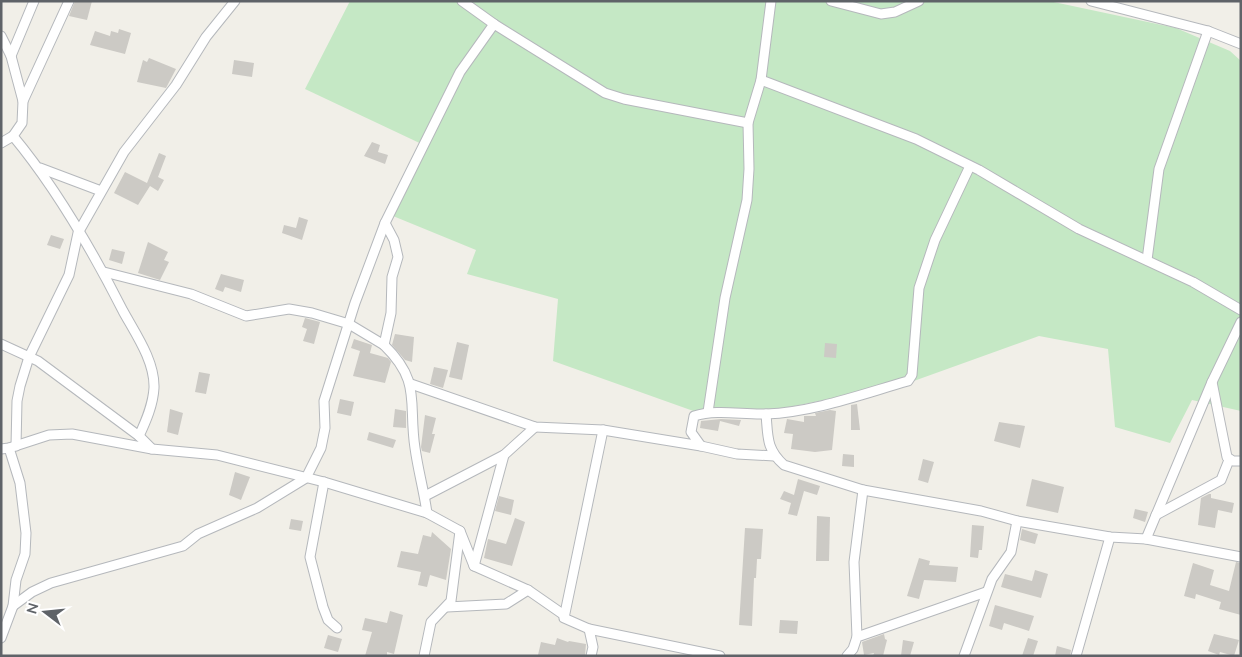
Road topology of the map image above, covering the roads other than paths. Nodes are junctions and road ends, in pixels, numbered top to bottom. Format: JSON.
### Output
{"nodes":[{"id":1,"x":34,"y":1,"type":"edge"},
{"id":2,"x":69,"y":1,"type":"edge"},
{"id":3,"x":235,"y":1,"type":"edge"},
{"id":4,"x":462,"y":1,"type":"edge"},
{"id":5,"x":771,"y":1,"type":"edge"},
{"id":6,"x":831,"y":1,"type":"edge"},
{"id":7,"x":919,"y":1,"type":"edge"},
{"id":8,"x":1091,"y":1,"type":"edge"},
{"id":9,"x":494,"y":24,"type":"junction"},
{"id":10,"x":1208,"y":31,"type":"junction"},
{"id":11,"x":1,"y":36,"type":"edge"},
{"id":12,"x":1241,"y":44,"type":"edge"},
{"id":13,"x":11,"y":56,"type":"junction"},
{"id":14,"x":761,"y":80,"type":"junction"},
{"id":15,"x":23,"y":101,"type":"junction"},
{"id":16,"x":748,"y":124,"type":"junction"},
{"id":17,"x":14,"y":136,"type":"junction"},
{"id":18,"x":1,"y":143,"type":"edge"},
{"id":19,"x":970,"y":166,"type":"junction"},
{"id":20,"x":40,"y":168,"type":"junction"},
{"id":21,"x":101,"y":190,"type":"junction"},
{"id":22,"x":385,"y":223,"type":"junction"},
{"id":23,"x":78,"y":233,"type":"junction"},
{"id":24,"x":1147,"y":260,"type":"junction"},
{"id":25,"x":104,"y":272,"type":"junction"},
{"id":26,"x":1241,"y":310,"type":"edge"},
{"id":27,"x":1241,"y":322,"type":"edge"},
{"id":28,"x":349,"y":324,"type":"junction"},
{"id":29,"x":1,"y":344,"type":"edge"},
{"id":30,"x":384,"y":345,"type":"junction"},
{"id":31,"x":28,"y":357,"type":"junction"},
{"id":32,"x":1212,"y":382,"type":"junction"},
{"id":33,"x":411,"y":384,"type":"junction"},
{"id":34,"x":708,"y":412,"type":"junction"},
{"id":35,"x":766,"y":414,"type":"junction"},
{"id":36,"x":536,"y":427,"type":"junction"},
{"id":37,"x":603,"y":430,"type":"junction"},
{"id":38,"x":139,"y":436,"type":"junction"},
{"id":39,"x":701,"y":446,"type":"junction"},
{"id":40,"x":9,"y":448,"type":"edge"},
{"id":41,"x":152,"y":449,"type":"junction"},
{"id":42,"x":504,"y":455,"type":"junction"},
{"id":43,"x":774,"y":456,"type":"junction"},
{"id":44,"x":1229,"y":460,"type":"junction"},
{"id":45,"x":1241,"y":461,"type":"edge"},
{"id":46,"x":306,"y":478,"type":"junction"},
{"id":47,"x":324,"y":482,"type":"junction"},
{"id":48,"x":863,"y":490,"type":"junction"},
{"id":49,"x":425,"y":496,"type":"junction"},
{"id":50,"x":427,"y":513,"type":"junction"},
{"id":51,"x":1156,"y":515,"type":"junction"},
{"id":52,"x":1017,"y":521,"type":"junction"},
{"id":53,"x":460,"y":531,"type":"junction"},
{"id":54,"x":1110,"y":537,"type":"junction"},
{"id":55,"x":1146,"y":539,"type":"junction"},
{"id":56,"x":1241,"y":557,"type":"edge"},
{"id":57,"x":474,"y":566,"type":"junction"},
{"id":58,"x":528,"y":590,"type":"junction"},
{"id":59,"x":986,"y":592,"type":"junction"},
{"id":60,"x":13,"y":606,"type":"junction"},
{"id":61,"x":447,"y":607,"type":"junction"},
{"id":62,"x":564,"y":615,"type":"junction"},
{"id":63,"x":337,"y":628,"type":"dead end"},
{"id":64,"x":589,"y":629,"type":"junction"},
{"id":65,"x":857,"y":637,"type":"junction"},
{"id":66,"x":1,"y":638,"type":"edge"},
{"id":67,"x":424,"y":656,"type":"edge"},
{"id":68,"x":591,"y":656,"type":"edge"},
{"id":69,"x":720,"y":656,"type":"edge"},
{"id":70,"x":847,"y":656,"type":"edge"},
{"id":71,"x":964,"y":656,"type":"edge"},
{"id":72,"x":1076,"y":656,"type":"edge"}],
"edges":[{"from":1,"to":13,"type":"street"},
{"from":2,"to":15,"type":"street"},
{"from":3,"to":21,"type":"street"},
{"from":4,"to":9,"type":"street"},
{"from":5,"to":14,"type":"street"},
{"from":6,"to":7,"type":"street"},
{"from":8,"to":10,"type":"street"},
{"from":9,"to":16,"type":"street"},
{"from":9,"to":22,"type":"street"},
{"from":10,"to":12,"type":"street"},
{"from":10,"to":24,"type":"street"},
{"from":11,"to":13,"type":"street"},
{"from":13,"to":15,"type":"street"},
{"from":14,"to":16,"type":"street"},
{"from":14,"to":19,"type":"street"},
{"from":15,"to":17,"type":"street"},
{"from":16,"to":34,"type":"street"},
{"from":17,"to":18,"type":"street"},
{"from":17,"to":20,"type":"street"},
{"from":19,"to":24,"type":"street"},
{"from":19,"to":35,"type":"street"},
{"from":20,"to":21,"type":"street"},
{"from":20,"to":23,"type":"street"},
{"from":21,"to":23,"type":"street"},
{"from":22,"to":28,"type":"street"},
{"from":22,"to":30,"type":"street"},
{"from":23,"to":25,"type":"street"},
{"from":23,"to":31,"type":"street"},
{"from":24,"to":26,"type":"street"},
{"from":25,"to":28,"type":"street"},
{"from":25,"to":38,"type":"street"},
{"from":27,"to":32,"type":"street"},
{"from":28,"to":30,"type":"street"},
{"from":28,"to":46,"type":"street"},
{"from":29,"to":31,"type":"street"},
{"from":30,"to":33,"type":"street"},
{"from":31,"to":38,"type":"street"},
{"from":31,"to":40,"type":"street"},
{"from":32,"to":44,"type":"street"},
{"from":32,"to":51,"type":"street"},
{"from":33,"to":36,"type":"street"},
{"from":33,"to":49,"type":"street"},
{"from":34,"to":35,"type":"street"},
{"from":34,"to":39,"type":"street"},
{"from":35,"to":43,"type":"street"},
{"from":36,"to":37,"type":"street"},
{"from":36,"to":42,"type":"street"},
{"from":37,"to":39,"type":"street"},
{"from":37,"to":62,"type":"street"},
{"from":38,"to":41,"type":"street"},
{"from":39,"to":43,"type":"street"},
{"from":40,"to":41,"type":"street"},
{"from":40,"to":60,"type":"street"},
{"from":41,"to":46,"type":"street"},
{"from":42,"to":49,"type":"street"},
{"from":42,"to":57,"type":"street"},
{"from":43,"to":48,"type":"street"},
{"from":44,"to":45,"type":"street"},
{"from":44,"to":51,"type":"street"},
{"from":46,"to":47,"type":"street"},
{"from":46,"to":60,"type":"street"},
{"from":47,"to":50,"type":"street"},
{"from":47,"to":63,"type":"street"},
{"from":48,"to":52,"type":"street"},
{"from":48,"to":65,"type":"street"},
{"from":49,"to":50,"type":"street"},
{"from":50,"to":53,"type":"street"},
{"from":51,"to":55,"type":"street"},
{"from":52,"to":54,"type":"street"},
{"from":52,"to":59,"type":"street"},
{"from":53,"to":57,"type":"street"},
{"from":53,"to":61,"type":"street"},
{"from":54,"to":55,"type":"street"},
{"from":54,"to":72,"type":"street"},
{"from":55,"to":56,"type":"street"},
{"from":57,"to":58,"type":"street"},
{"from":58,"to":61,"type":"street"},
{"from":58,"to":62,"type":"street"},
{"from":59,"to":65,"type":"street"},
{"from":59,"to":71,"type":"street"},
{"from":60,"to":66,"type":"street"},
{"from":61,"to":67,"type":"street"},
{"from":62,"to":64,"type":"street"},
{"from":64,"to":68,"type":"street"},
{"from":64,"to":69,"type":"street"},
{"from":65,"to":70,"type":"street"}]}
